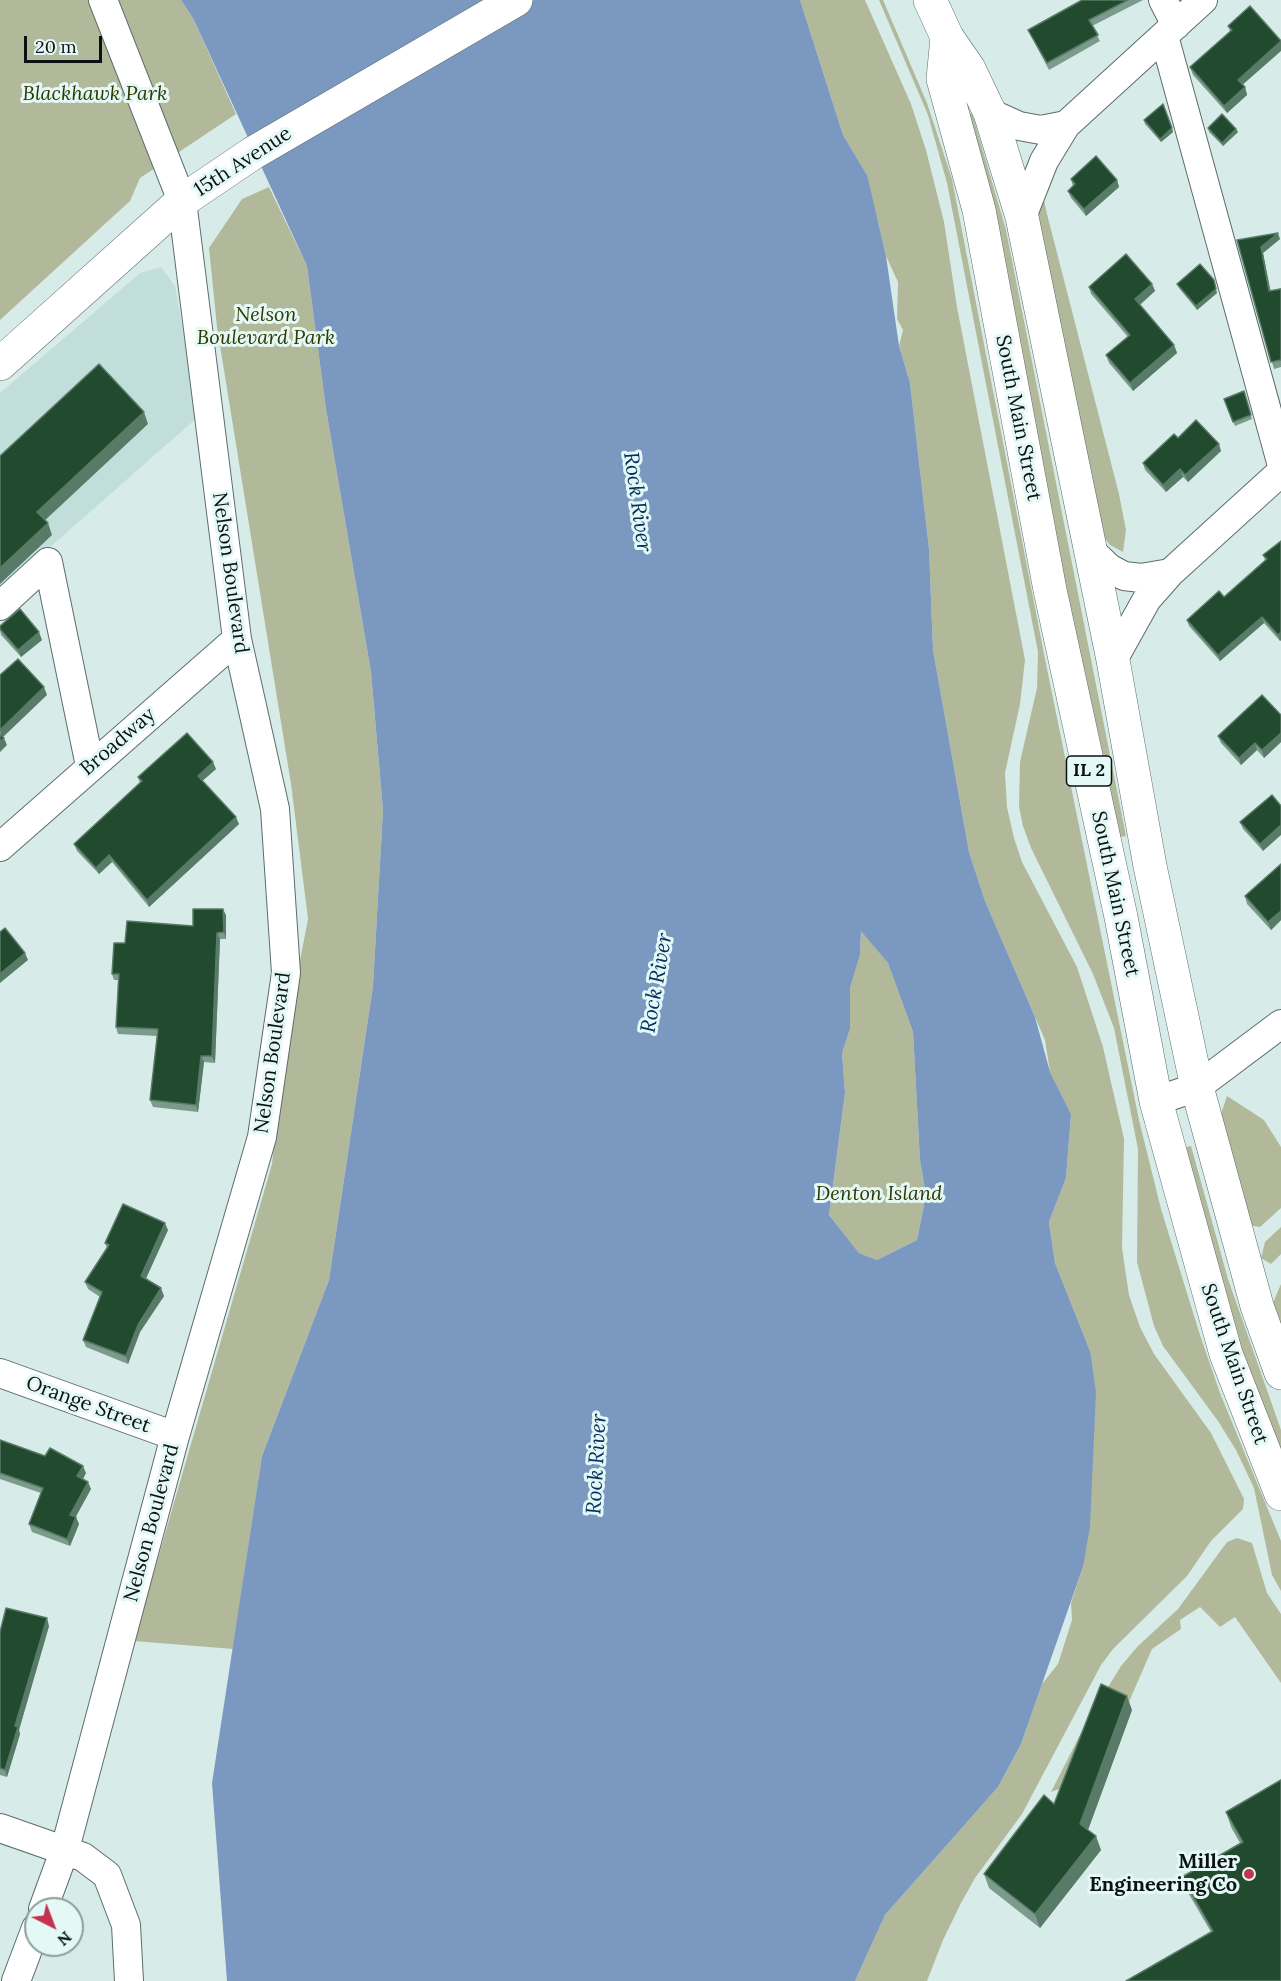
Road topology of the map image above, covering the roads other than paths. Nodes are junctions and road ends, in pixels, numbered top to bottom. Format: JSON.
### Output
{"nodes":[{"id":1,"x":104,"y":0,"type":"edge"},
{"id":2,"x":516,"y":0,"type":"edge"},
{"id":3,"x":930,"y":0,"type":"edge"},
{"id":4,"x":1203,"y":0,"type":"edge"},
{"id":5,"x":1168,"y":20,"type":"edge"},
{"id":6,"x":947,"y":36,"type":"junction"},
{"id":7,"x":990,"y":113,"type":"junction"},
{"id":8,"x":1066,"y":125,"type":"junction"},
{"id":9,"x":182,"y":201,"type":"junction"},
{"id":10,"x":1022,"y":217,"type":"junction"},
{"id":11,"x":0,"y":364,"type":"edge"},
{"id":12,"x":1281,"y":462,"type":"edge"},
{"id":13,"x":1281,"y":472,"type":"edge"},
{"id":14,"x":1091,"y":551,"type":"junction"},
{"id":15,"x":1170,"y":573,"type":"junction"},
{"id":16,"x":0,"y":606,"type":"edge"},
{"id":17,"x":237,"y":639,"type":"junction"},
{"id":18,"x":1113,"y":660,"type":"junction"},
{"id":19,"x":90,"y":766,"type":"junction"},
{"id":20,"x":0,"y":847,"type":"edge"},
{"id":21,"x":1281,"y":1024,"type":"edge"},
{"id":22,"x":1197,"y":1087,"type":"junction"},
{"id":23,"x":1156,"y":1101,"type":"junction"},
{"id":24,"x":0,"y":1373,"type":"edge"},
{"id":25,"x":1281,"y":1373,"type":"edge"},
{"id":26,"x":175,"y":1436,"type":"junction"},
{"id":27,"x":1281,"y":1494,"type":"edge"},
{"id":28,"x":0,"y":1828,"type":"edge"},
{"id":29,"x":65,"y":1850,"type":"junction"},
{"id":30,"x":47,"y":1897,"type":"edge"},
{"id":31,"x":25,"y":1957,"type":"edge"},
{"id":32,"x":16,"y":1981,"type":"edge"},
{"id":33,"x":129,"y":1981,"type":"edge"}],
"edges":[{"from":1,"to":9,"type":"street","name":"Nelson Boulevard"},
{"from":2,"to":9,"type":"main road","name":"15th Avenue"},
{"from":3,"to":6,"type":"main road","name":"South Main Street","number":"IL 2"},
{"from":4,"to":5,"type":"street"},
{"from":5,"to":8,"type":"street"},
{"from":5,"to":12,"type":"street"},
{"from":6,"to":7,"type":"main road","name":"South Main Street","number":"IL 2"},
{"from":6,"to":23,"type":"main road","name":"South Main Street","number":"IL 2"},
{"from":7,"to":8,"type":"street"},
{"from":7,"to":10,"type":"main road","name":"South Main Street","number":"IL 2"},
{"from":8,"to":10,"type":"street"},
{"from":9,"to":11,"type":"main road","name":"15th Avenue"},
{"from":9,"to":17,"type":"street","name":"Nelson Boulevard"},
{"from":10,"to":14,"type":"main road","name":"South Main Street","number":"IL 2"},
{"from":13,"to":15,"type":"street"},
{"from":14,"to":15,"type":"street"},
{"from":14,"to":18,"type":"main road","name":"South Main Street","number":"IL 2"},
{"from":15,"to":18,"type":"street"},
{"from":16,"to":19,"type":"street"},
{"from":17,"to":19,"type":"street","name":"Broadway"},
{"from":17,"to":26,"type":"street","name":"Nelson Boulevard"},
{"from":18,"to":22,"type":"main road","name":"South Main Street","number":"IL 2"},
{"from":19,"to":20,"type":"street","name":"Broadway"},
{"from":21,"to":22,"type":"street"},
{"from":22,"to":23,"type":"street"},
{"from":22,"to":25,"type":"main road","name":"South Main Street","number":"IL 2"},
{"from":23,"to":27,"type":"main road","name":"South Main Street","number":"IL 2"},
{"from":24,"to":26,"type":"street","name":"Orange Street"},
{"from":26,"to":29,"type":"street","name":"Nelson Boulevard"},
{"from":28,"to":29,"type":"street"},
{"from":29,"to":30,"type":"street","name":"Nelson Boulevard"},
{"from":29,"to":33,"type":"street"},
{"from":31,"to":32,"type":"street"}]}
